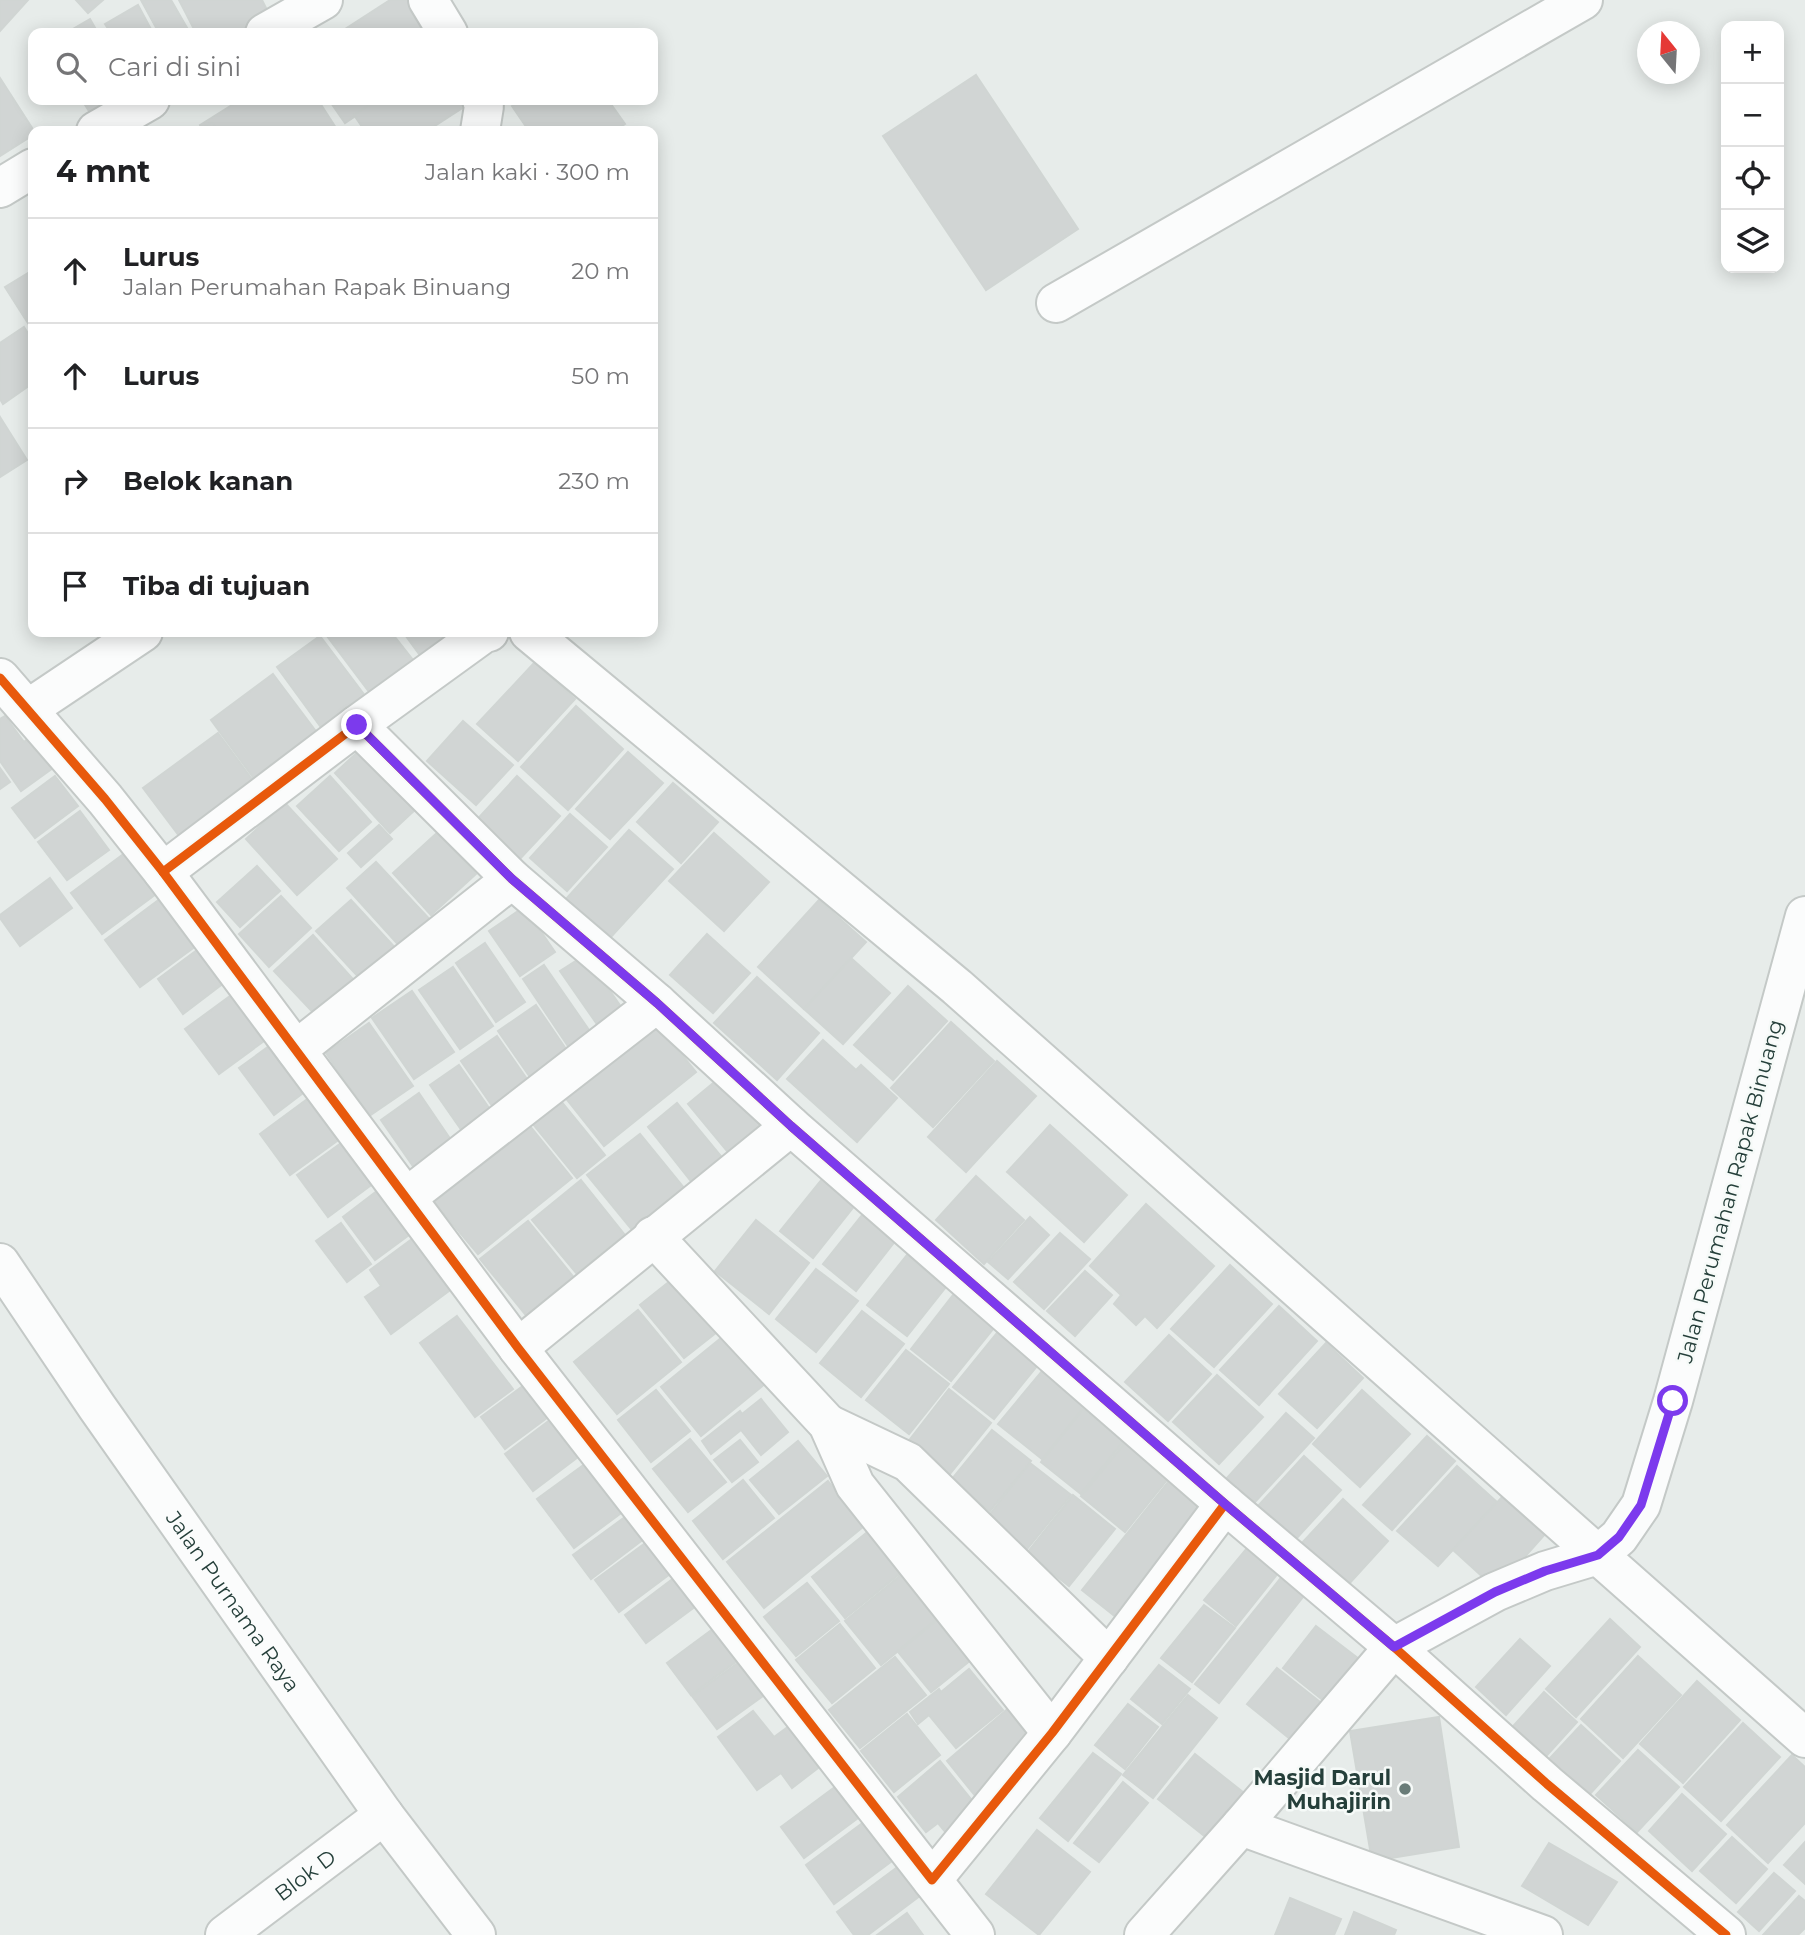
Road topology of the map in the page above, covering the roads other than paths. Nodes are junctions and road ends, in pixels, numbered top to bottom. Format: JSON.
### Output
{"nodes":[{"id":1,"x":323,"y":0,"type":"edge"},
{"id":2,"x":428,"y":0,"type":"edge"},
{"id":3,"x":1583,"y":0,"type":"edge"},
{"id":4,"x":274,"y":28,"type":"edge"},
{"id":5,"x":445,"y":28,"type":"edge"},
{"id":6,"x":141,"y":105,"type":"edge"},
{"id":7,"x":483,"y":105,"type":"edge"},
{"id":8,"x":105,"y":126,"type":"edge"},
{"id":9,"x":481,"y":126,"type":"edge"},
{"id":10,"x":28,"y":170,"type":"edge"},
{"id":11,"x":0,"y":188,"type":"edge"},
{"id":12,"x":1056,"y":303,"type":"dead end"},
{"id":13,"x":135,"y":637,"type":"edge"},
{"id":14,"x":478,"y":637,"type":"edge"},
{"id":15,"x":535,"y":637,"type":"edge"},
{"id":16,"x":0,"y":678,"type":"edge"},
{"id":17,"x":28,"y":709,"type":"junction"},
{"id":18,"x":357,"y":725,"type":"junction"},
{"id":19,"x":163,"y":873,"type":"junction"},
{"id":20,"x":512,"y":879,"type":"junction"},
{"id":21,"x":1805,"y":916,"type":"edge"},
{"id":22,"x":657,"y":1003,"type":"junction"},
{"id":23,"x":296,"y":1050,"type":"junction"},
{"id":24,"x":791,"y":1126,"type":"junction"},
{"id":25,"x":407,"y":1197,"type":"junction"},
{"id":26,"x":653,"y":1237,"type":"junction"},
{"id":27,"x":5,"y":1281,"type":"edge"},
{"id":28,"x":518,"y":1348,"type":"junction"},
{"id":29,"x":828,"y":1424,"type":"junction"},
{"id":30,"x":1225,"y":1504,"type":"junction"},
{"id":31,"x":1608,"y":1546,"type":"junction"},
{"id":32,"x":1394,"y":1647,"type":"junction"},
{"id":33,"x":1108,"y":1658,"type":"junction"},
{"id":34,"x":1052,"y":1733,"type":"junction"},
{"id":35,"x":1805,"y":1738,"type":"edge"},
{"id":36,"x":384,"y":1815,"type":"junction"},
{"id":37,"x":1241,"y":1826,"type":"junction"},
{"id":38,"x":932,"y":1880,"type":"junction"},
{"id":39,"x":225,"y":1935,"type":"edge"},
{"id":40,"x":476,"y":1935,"type":"edge"},
{"id":41,"x":975,"y":1935,"type":"edge"},
{"id":42,"x":1144,"y":1935,"type":"edge"},
{"id":43,"x":1543,"y":1935,"type":"edge"},
{"id":44,"x":1726,"y":1935,"type":"edge"}],
"edges":[{"from":1,"to":4,"type":"street"},
{"from":2,"to":5,"type":"street"},
{"from":3,"to":12,"type":"street"},
{"from":6,"to":8,"type":"street"},
{"from":7,"to":9,"type":"street"},
{"from":10,"to":11,"type":"street"},
{"from":13,"to":17,"type":"street"},
{"from":14,"to":18,"type":"street"},
{"from":15,"to":31,"type":"street"},
{"from":16,"to":17,"type":"street"},
{"from":17,"to":19,"type":"street"},
{"from":18,"to":19,"type":"street"},
{"from":18,"to":20,"type":"street"},
{"from":19,"to":23,"type":"street"},
{"from":20,"to":22,"type":"street"},
{"from":20,"to":23,"type":"street"},
{"from":21,"to":31,"type":"street","name":"Jalan Perumahan Rapak Binuang"},
{"from":22,"to":24,"type":"street"},
{"from":22,"to":25,"type":"street"},
{"from":23,"to":25,"type":"street"},
{"from":24,"to":26,"type":"street"},
{"from":24,"to":30,"type":"street"},
{"from":25,"to":28,"type":"street"},
{"from":26,"to":28,"type":"street"},
{"from":26,"to":29,"type":"street"},
{"from":27,"to":36,"type":"street","name":"Jalan Purnama Raya"},
{"from":28,"to":38,"type":"street"},
{"from":29,"to":33,"type":"street"},
{"from":29,"to":34,"type":"street"},
{"from":30,"to":32,"type":"street"},
{"from":30,"to":33,"type":"street"},
{"from":31,"to":32,"type":"street"},
{"from":31,"to":35,"type":"street"},
{"from":32,"to":37,"type":"street"},
{"from":32,"to":44,"type":"street"},
{"from":33,"to":34,"type":"street"},
{"from":34,"to":38,"type":"street"},
{"from":36,"to":39,"type":"street","name":"Blok D"},
{"from":36,"to":40,"type":"street","name":"Jalan Purnama Raya"},
{"from":37,"to":42,"type":"street"},
{"from":37,"to":43,"type":"street"},
{"from":38,"to":41,"type":"street"}]}
